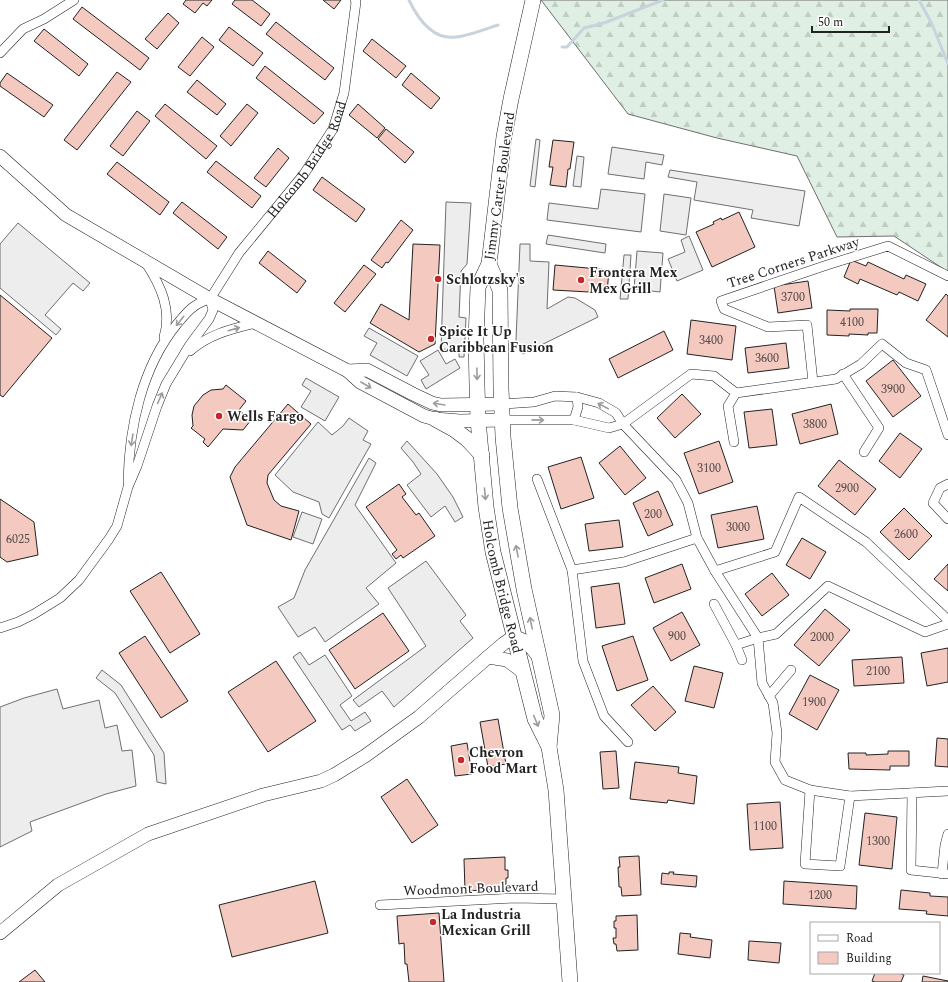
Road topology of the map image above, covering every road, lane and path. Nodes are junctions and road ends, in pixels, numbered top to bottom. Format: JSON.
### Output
{"nodes":[{"id":1,"x":74,"y":0,"type":"edge"},
{"id":2,"x":355,"y":0,"type":"edge"},
{"id":3,"x":533,"y":0,"type":"edge"},
{"id":4,"x":0,"y":53,"type":"edge"},
{"id":5,"x":0,"y":156,"type":"edge"},
{"id":6,"x":144,"y":260,"type":"junction"},
{"id":7,"x":489,"y":264,"type":"junction"},
{"id":8,"x":948,"y":276,"type":"edge"},
{"id":9,"x":210,"y":298,"type":"junction"},
{"id":10,"x":256,"y":323,"type":"junction"},
{"id":11,"x":158,"y":354,"type":"junction"},
{"id":12,"x":178,"y":364,"type":"junction"},
{"id":13,"x":348,"y":371,"type":"junction"},
{"id":14,"x":843,"y":374,"type":"junction"},
{"id":15,"x":813,"y":382,"type":"junction"},
{"id":16,"x":736,"y":393,"type":"junction"},
{"id":17,"x":577,"y":397,"type":"junction"},
{"id":18,"x":502,"y":404,"type":"junction"},
{"id":19,"x":478,"y":405,"type":"junction"},
{"id":20,"x":435,"y":419,"type":"junction"},
{"id":21,"x":478,"y":420,"type":"junction"},
{"id":22,"x":502,"y":420,"type":"junction"},
{"id":23,"x":574,"y":420,"type":"junction"},
{"id":24,"x":623,"y":424,"type":"junction"},
{"id":25,"x":948,"y":435,"type":"edge"},
{"id":26,"x":734,"y":442,"type":"dead end"},
{"id":27,"x":864,"y":452,"type":"dead end"},
{"id":28,"x":482,"y":455,"type":"junction"},
{"id":29,"x":537,"y":479,"type":"dead end"},
{"id":30,"x":948,"y":484,"type":"edge"},
{"id":31,"x":128,"y":487,"type":"junction"},
{"id":32,"x":948,"y":519,"type":"edge"},
{"id":33,"x":697,"y":538,"type":"junction"},
{"id":34,"x":572,"y":570,"type":"junction"},
{"id":35,"x":715,"y":571,"type":"junction"},
{"id":36,"x":714,"y":604,"type":"dead end"},
{"id":37,"x":948,"y":620,"type":"edge"},
{"id":38,"x":948,"y":624,"type":"edge"},
{"id":39,"x":0,"y":628,"type":"edge"},
{"id":40,"x":514,"y":637,"type":"junction"},
{"id":41,"x":758,"y":638,"type":"junction"},
{"id":42,"x":736,"y":645,"type":"junction"},
{"id":43,"x":488,"y":657,"type":"junction"},
{"id":44,"x":539,"y":657,"type":"junction"},
{"id":45,"x":742,"y":660,"type":"dead end"},
{"id":46,"x":790,"y":670,"type":"dead end"},
{"id":47,"x":523,"y":672,"type":"junction"},
{"id":48,"x":769,"y":696,"type":"junction"},
{"id":49,"x":628,"y":742,"type":"dead end"},
{"id":50,"x":549,"y":747,"type":"junction"},
{"id":51,"x":810,"y":790,"type":"junction"},
{"id":52,"x":948,"y":791,"type":"edge"},
{"id":53,"x":912,"y":792,"type":"junction"},
{"id":54,"x":850,"y":796,"type":"junction"},
{"id":55,"x":948,"y":834,"type":"edge"},
{"id":56,"x":945,"y":874,"type":"edge"},
{"id":57,"x":564,"y":899,"type":"junction"},
{"id":58,"x":380,"y":905,"type":"dead end"},
{"id":59,"x":0,"y":932,"type":"edge"},
{"id":60,"x":570,"y":982,"type":"edge"}],
"edges":[{"from":1,"to":4,"type":"street"},
{"from":2,"to":9,"type":"street","name":"Holcomb Bridge Road"},
{"from":3,"to":7,"type":"main road","name":"Jimmy Carter Boulevard"},
{"from":5,"to":6,"type":"main road"},
{"from":6,"to":9,"type":"main road"},
{"from":6,"to":11,"type":"street"},
{"from":7,"to":18,"type":"main road","name":"Holcomb Bridge Road"},
{"from":7,"to":19,"type":"main road","name":"Jimmy Carter Boulevard","one_way":true},
{"from":8,"to":15,"type":"street","name":"Tree Corners Parkway"},
{"from":9,"to":10,"type":"main road"},
{"from":9,"to":11,"type":"street","one_way":true},
{"from":9,"to":12,"type":"street"},
{"from":12,"to":10,"type":"street","one_way":true},
{"from":10,"to":13,"type":"main road"},
{"from":11,"to":31,"type":"street","one_way":true},
{"from":31,"to":12,"type":"street","one_way":true},
{"from":19,"to":13,"type":"main road","one_way":true},
{"from":13,"to":20,"type":"main road","one_way":true},
{"from":14,"to":15,"type":"street"},
{"from":14,"to":25,"type":"street"},
{"from":14,"to":27,"type":"street"},
{"from":15,"to":16,"type":"street"},
{"from":16,"to":24,"type":"street"},
{"from":16,"to":26,"type":"street"},
{"from":17,"to":18,"type":"street"},
{"from":17,"to":23,"type":"street"},
{"from":24,"to":17,"type":"street","one_way":true},
{"from":18,"to":19,"type":"main road"},
{"from":18,"to":22,"type":"main road","name":"Holcomb Bridge Road"},
{"from":19,"to":21,"type":"main road","name":"Jimmy Carter Boulevard"},
{"from":20,"to":21,"type":"main road"},
{"from":20,"to":28,"type":"main road"},
{"from":21,"to":22,"type":"main road"},
{"from":21,"to":28,"type":"main road","name":"Holcomb Bridge Road"},
{"from":22,"to":23,"type":"street","one_way":true},
{"from":44,"to":22,"type":"main road","name":"Holcomb Bridge Road","one_way":true},
{"from":23,"to":24,"type":"street"},
{"from":24,"to":33,"type":"street"},
{"from":28,"to":40,"type":"main road","name":"Holcomb Bridge Road","one_way":true},
{"from":29,"to":34,"type":"street"},
{"from":30,"to":32,"type":"street"},
{"from":31,"to":39,"type":"street"},
{"from":33,"to":34,"type":"street"},
{"from":33,"to":35,"type":"street"},
{"from":34,"to":49,"type":"street"},
{"from":35,"to":37,"type":"street"},
{"from":35,"to":41,"type":"street"},
{"from":36,"to":42,"type":"street"},
{"from":38,"to":41,"type":"street"},
{"from":40,"to":43,"type":"main road"},
{"from":40,"to":44,"type":"main road"},
{"from":40,"to":47,"type":"main road","name":"Holcomb Bridge Road"},
{"from":41,"to":42,"type":"street"},
{"from":41,"to":48,"type":"street"},
{"from":42,"to":45,"type":"street"},
{"from":43,"to":47,"type":"main road"},
{"from":43,"to":59,"type":"main road"},
{"from":44,"to":50,"type":"main road","name":"Holcomb Bridge Road"},
{"from":46,"to":48,"type":"street"},
{"from":47,"to":50,"type":"main road","name":"Holcomb Bridge Road","one_way":true},
{"from":48,"to":51,"type":"street"},
{"from":50,"to":57,"type":"main road","name":"Holcomb Bridge Road"},
{"from":51,"to":54,"type":"street"},
{"from":51,"to":54,"type":"street"},
{"from":52,"to":53,"type":"street"},
{"from":53,"to":54,"type":"street"},
{"from":53,"to":56,"type":"street"},
{"from":55,"to":56,"type":"street"},
{"from":57,"to":58,"type":"street","name":"Woodmont Boulevard"},
{"from":57,"to":60,"type":"main road","name":"Holcomb Bridge Road"}]}
